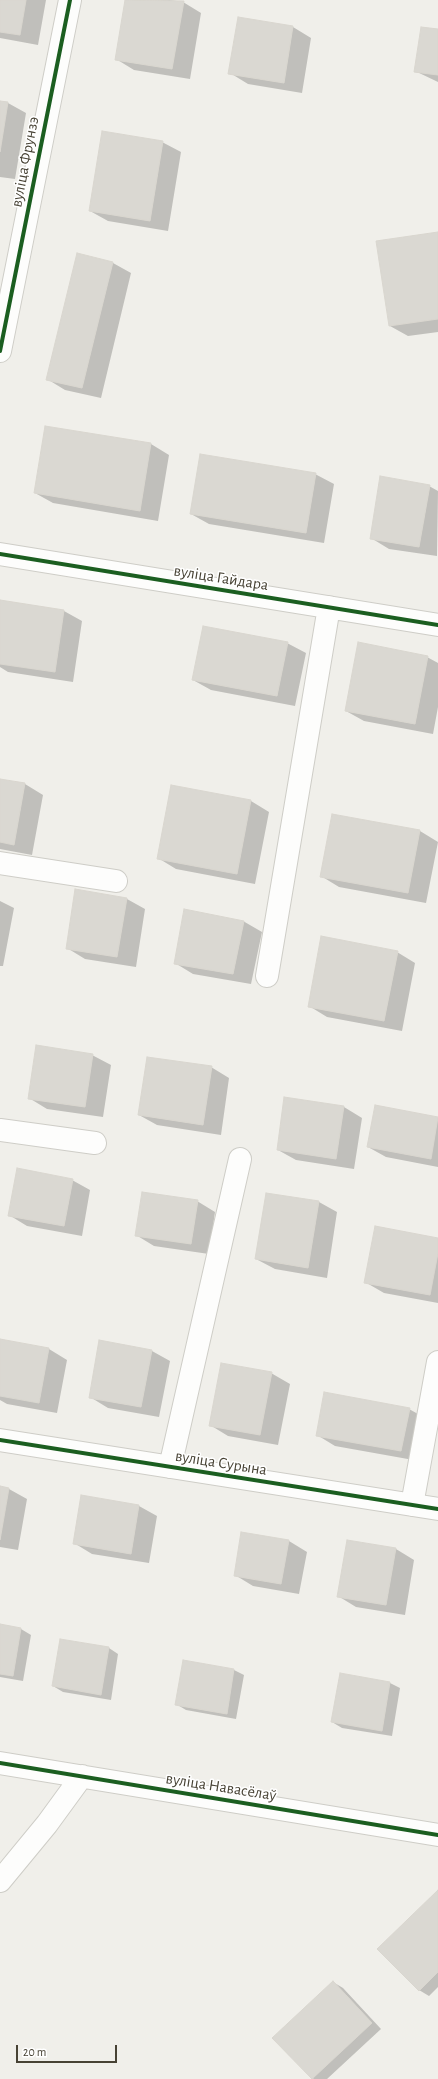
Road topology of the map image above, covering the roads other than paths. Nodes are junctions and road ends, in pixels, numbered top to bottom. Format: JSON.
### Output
{"nodes":[{"id":1,"x":70,"y":0,"type":"edge"},
{"id":2,"x":0,"y":351,"type":"edge"},
{"id":3,"x":0,"y":554,"type":"edge"},
{"id":4,"x":329,"y":608,"type":"junction"},
{"id":5,"x":438,"y":625,"type":"edge"},
{"id":6,"x":0,"y":863,"type":"edge"},
{"id":7,"x":116,"y":881,"type":"dead end"},
{"id":8,"x":267,"y":976,"type":"dead end"},
{"id":9,"x":0,"y":1130,"type":"edge"},
{"id":10,"x":95,"y":1143,"type":"dead end"},
{"id":11,"x":240,"y":1159,"type":"dead end"},
{"id":12,"x":438,"y":1362,"type":"edge"},
{"id":13,"x":0,"y":1440,"type":"edge"},
{"id":14,"x":170,"y":1467,"type":"junction"},
{"id":15,"x":412,"y":1505,"type":"junction"},
{"id":16,"x":438,"y":1509,"type":"edge"},
{"id":17,"x":0,"y":1763,"type":"edge"},
{"id":18,"x":82,"y":1776,"type":"junction"},
{"id":19,"x":438,"y":1835,"type":"edge"},
{"id":20,"x":0,"y":1881,"type":"edge"}],
"edges":[{"from":1,"to":2,"type":"street","name":"вуліца Фрунзэ"},
{"from":3,"to":4,"type":"street","name":"вуліца Гайдара"},
{"from":4,"to":5,"type":"street","name":"вуліца Гайдара"},
{"from":4,"to":8,"type":"street"},
{"from":6,"to":7,"type":"street"},
{"from":9,"to":10,"type":"street"},
{"from":11,"to":14,"type":"street"},
{"from":12,"to":15,"type":"street"},
{"from":13,"to":14,"type":"street","name":"вуліца Сурына"},
{"from":14,"to":15,"type":"street","name":"вуліца Сурына"},
{"from":15,"to":16,"type":"street","name":"вуліца Сурына"},
{"from":17,"to":18,"type":"street","name":"вуліца Навасёлаў"},
{"from":18,"to":19,"type":"street","name":"вуліца Навасёлаў"},
{"from":18,"to":20,"type":"street"}]}
